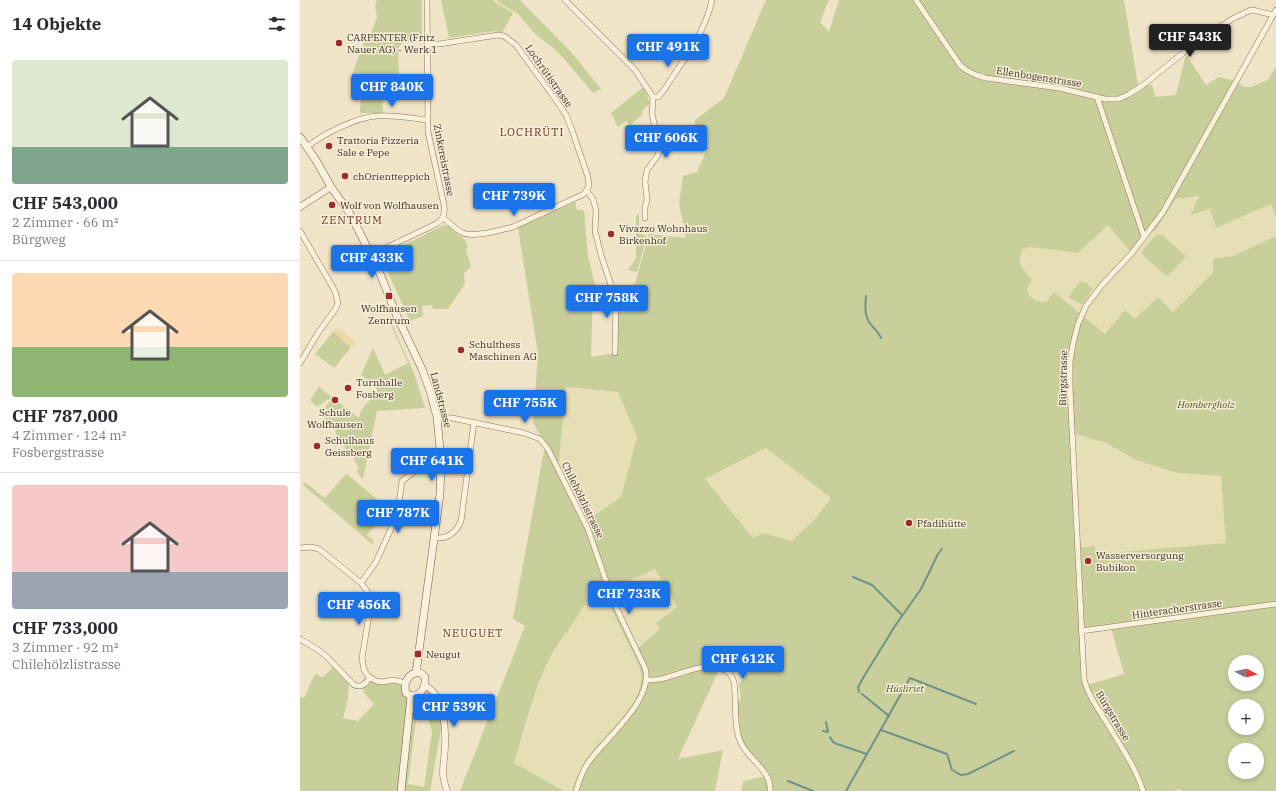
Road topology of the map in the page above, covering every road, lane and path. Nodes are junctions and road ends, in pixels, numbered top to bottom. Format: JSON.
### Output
{"nodes":[{"id":1,"x":427,"y":0,"type":"edge"},
{"id":2,"x":566,"y":0,"type":"edge"},
{"id":3,"x":712,"y":0,"type":"edge"},
{"id":4,"x":916,"y":0,"type":"edge"},
{"id":5,"x":1276,"y":10,"type":"edge"},
{"id":6,"x":1273,"y":15,"type":"junction"},
{"id":7,"x":427,"y":44,"type":"junction"},
{"id":8,"x":653,"y":97,"type":"junction"},
{"id":9,"x":1097,"y":98,"type":"junction"},
{"id":10,"x":427,"y":120,"type":"junction"},
{"id":11,"x":300,"y":137,"type":"edge"},
{"id":12,"x":307,"y":147,"type":"junction"},
{"id":13,"x":331,"y":187,"type":"junction"},
{"id":14,"x":587,"y":191,"type":"junction"},
{"id":15,"x":300,"y":207,"type":"edge"},
{"id":16,"x":443,"y":218,"type":"junction"},
{"id":17,"x":645,"y":218,"type":"dead end"},
{"id":18,"x":300,"y":231,"type":"edge"},
{"id":19,"x":1144,"y":237,"type":"junction"},
{"id":20,"x":371,"y":255,"type":"junction"},
{"id":21,"x":615,"y":353,"type":"dead end"},
{"id":22,"x":300,"y":363,"type":"edge"},
{"id":23,"x":437,"y":417,"type":"junction"},
{"id":24,"x":474,"y":422,"type":"junction"},
{"id":25,"x":415,"y":471,"type":"dead end"},
{"id":26,"x":435,"y":538,"type":"junction"},
{"id":27,"x":300,"y":548,"type":"edge"},
{"id":28,"x":362,"y":584,"type":"junction"},
{"id":29,"x":1276,"y":604,"type":"edge"},
{"id":30,"x":1081,"y":632,"type":"junction"},
{"id":31,"x":300,"y":639,"type":"edge"},
{"id":32,"x":416,"y":672,"type":"junction"},
{"id":33,"x":370,"y":678,"type":"junction"},
{"id":34,"x":647,"y":680,"type":"junction"},
{"id":35,"x":405,"y":683,"type":"junction"},
{"id":36,"x":425,"y":686,"type":"junction"},
{"id":37,"x":411,"y":696,"type":"junction"},
{"id":38,"x":401,"y":791,"type":"edge"},
{"id":39,"x":447,"y":791,"type":"edge"},
{"id":40,"x":576,"y":791,"type":"edge"},
{"id":41,"x":770,"y":791,"type":"edge"},
{"id":42,"x":1143,"y":791,"type":"edge"}],
"edges":[{"from":1,"to":7,"type":"street","name":"Zinkereistrasse"},
{"from":2,"to":8,"type":"street"},
{"from":3,"to":8,"type":"street"},
{"from":4,"to":9,"type":"street","name":"Ellenbogenstrasse"},
{"from":5,"to":6,"type":"street","name":"Bürgstrasse"},
{"from":6,"to":9,"type":"street","name":"Ellenbogenstrasse"},
{"from":6,"to":19,"type":"street","name":"Bürgstrasse"},
{"from":7,"to":10,"type":"street","name":"Zinkereistrasse"},
{"from":7,"to":14,"type":"street","name":"Lochrütistrasse"},
{"from":8,"to":17,"type":"street"},
{"from":9,"to":19,"type":"street"},
{"from":10,"to":12,"type":"street"},
{"from":10,"to":16,"type":"street","name":"Zinkereistrasse"},
{"from":11,"to":12,"type":"main road","name":"Landstrasse"},
{"from":12,"to":13,"type":"main road","name":"Landstrasse"},
{"from":13,"to":15,"type":"street"},
{"from":13,"to":20,"type":"main road","name":"Landstrasse"},
{"from":14,"to":16,"type":"street"},
{"from":14,"to":21,"type":"street"},
{"from":16,"to":20,"type":"street"},
{"from":18,"to":22,"type":"street"},
{"from":19,"to":30,"type":"street","name":"Bürgstrasse"},
{"from":20,"to":23,"type":"main road","name":"Landstrasse"},
{"from":23,"to":24,"type":"street","name":"Chilehölzlistrasse"},
{"from":23,"to":26,"type":"main road","name":"Landstrasse"},
{"from":24,"to":26,"type":"street"},
{"from":24,"to":34,"type":"street","name":"Chilehölzlistrasse"},
{"from":25,"to":28,"type":"street"},
{"from":26,"to":32,"type":"main road","name":"Landstrasse"},
{"from":27,"to":28,"type":"street"},
{"from":28,"to":33,"type":"street"},
{"from":29,"to":30,"type":"street","name":"Hinteracherstrasse"},
{"from":30,"to":42,"type":"street","name":"Bürgstrasse"},
{"from":31,"to":33,"type":"street"},
{"from":32,"to":35,"type":"main road"},
{"from":32,"to":36,"type":"main road"},
{"from":33,"to":35,"type":"street"},
{"from":34,"to":40,"type":"street"},
{"from":34,"to":41,"type":"street"},
{"from":35,"to":37,"type":"main road"},
{"from":36,"to":37,"type":"main road"},
{"from":36,"to":39,"type":"street"},
{"from":37,"to":38,"type":"main road"}]}
